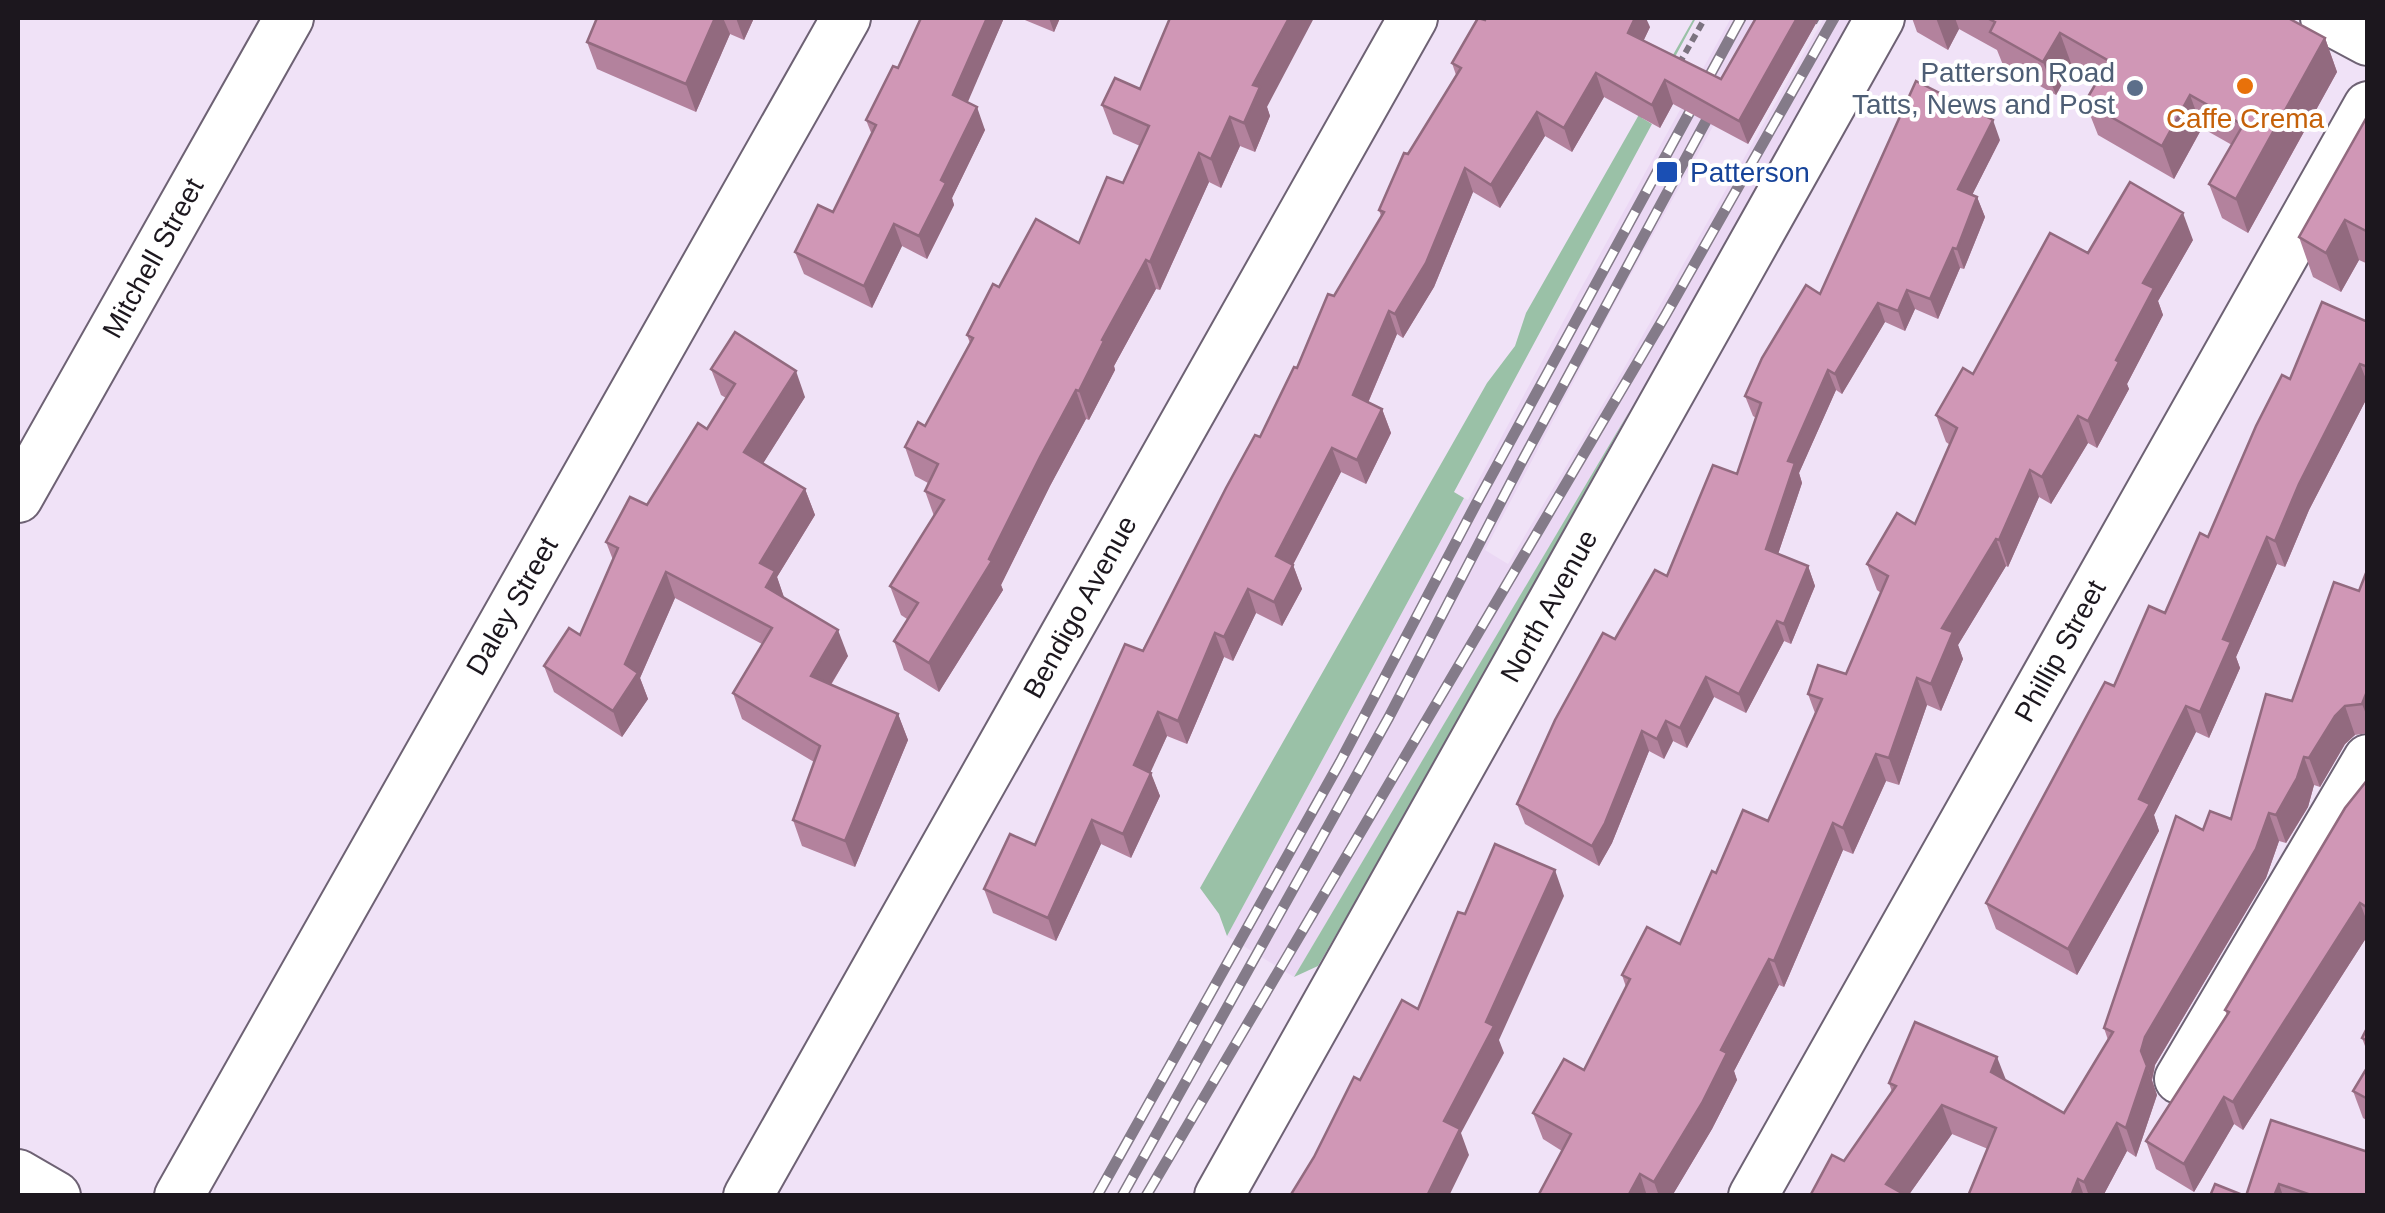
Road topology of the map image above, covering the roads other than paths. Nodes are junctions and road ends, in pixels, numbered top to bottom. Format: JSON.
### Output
{"nodes":[{"id":1,"x":289,"y":18,"type":"edge"},
{"id":2,"x":846,"y":18,"type":"edge"},
{"id":3,"x":1413,"y":18,"type":"edge"},
{"id":4,"x":1880,"y":18,"type":"edge"},
{"id":5,"x":2326,"y":18,"type":"edge"},
{"id":6,"x":2368,"y":41,"type":"edge"},
{"id":7,"x":2368,"y":106,"type":"edge"},
{"id":8,"x":18,"y":498,"type":"edge"},
{"id":9,"x":2368,"y":759,"type":"edge"},
{"id":10,"x":2180,"y":1079,"type":"edge"},
{"id":11,"x":18,"y":1174,"type":"edge"},
{"id":12,"x":56,"y":1196,"type":"edge"},
{"id":13,"x":179,"y":1196,"type":"edge"},
{"id":14,"x":748,"y":1196,"type":"edge"},
{"id":15,"x":1220,"y":1196,"type":"edge"},
{"id":16,"x":1753,"y":1196,"type":"edge"}],
"edges":[{"from":1,"to":8,"type":"street","name":"Mitchell Street"},
{"from":2,"to":13,"type":"street","name":"Daley Street"},
{"from":3,"to":14,"type":"street","name":"Bendigo Avenue"},
{"from":4,"to":15,"type":"street","name":"North Avenue"},
{"from":5,"to":6,"type":"street"},
{"from":7,"to":16,"type":"street","name":"Phillip Street"},
{"from":9,"to":10,"type":"street"},
{"from":11,"to":12,"type":"street"}]}
